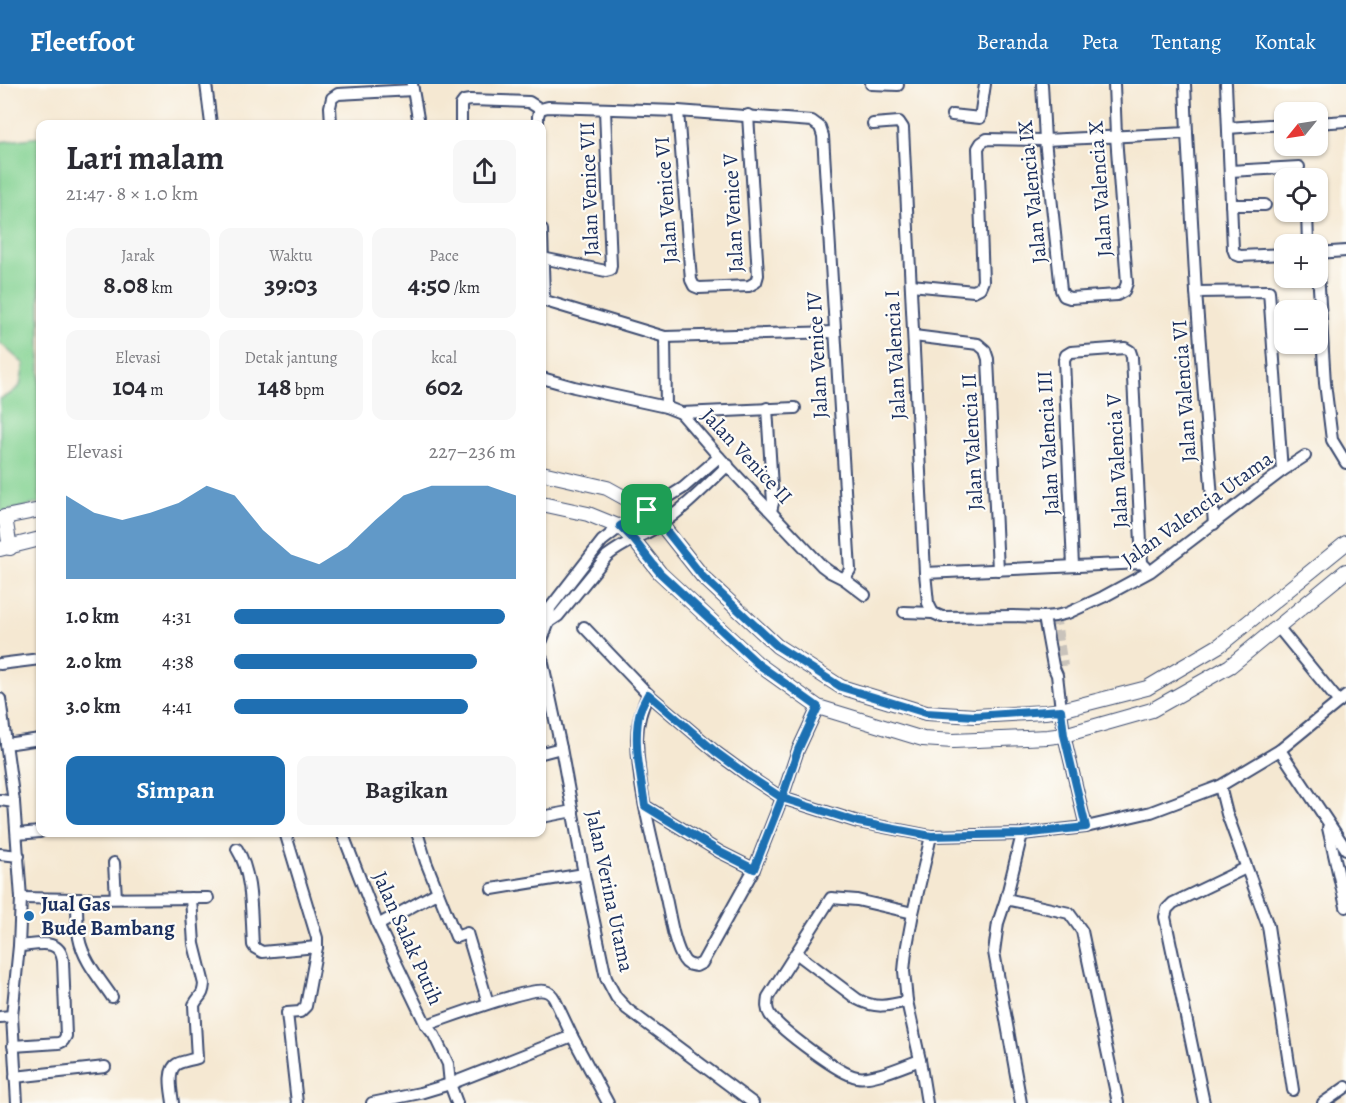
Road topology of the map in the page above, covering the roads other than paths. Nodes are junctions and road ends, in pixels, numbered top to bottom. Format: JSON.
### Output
{"nodes":[{"id":1,"x":206,"y":84,"type":"edge"},
{"id":2,"x":871,"y":84,"type":"edge"},
{"id":3,"x":985,"y":84,"type":"edge"},
{"id":4,"x":1042,"y":84,"type":"edge"},
{"id":5,"x":1114,"y":84,"type":"edge"},
{"id":6,"x":1185,"y":84,"type":"edge"},
{"id":7,"x":1226,"y":84,"type":"edge"},
{"id":8,"x":898,"y":85,"type":"edge"},
{"id":9,"x":413,"y":87,"type":"edge"},
{"id":10,"x":605,"y":109,"type":"junction"},
{"id":11,"x":540,"y":110,"type":"junction"},
{"id":12,"x":678,"y":111,"type":"junction"},
{"id":13,"x":748,"y":115,"type":"junction"},
{"id":14,"x":952,"y":115,"type":"dead end"},
{"id":15,"x":211,"y":120,"type":"edge"},
{"id":16,"x":331,"y":120,"type":"edge"},
{"id":17,"x":417,"y":120,"type":"edge"},
{"id":18,"x":461,"y":120,"type":"edge"},
{"id":19,"x":538,"y":120,"type":"edge"},
{"id":20,"x":1346,"y":121,"type":"edge"},
{"id":21,"x":1328,"y":122,"type":"edge"},
{"id":22,"x":873,"y":124,"type":"dead end"},
{"id":23,"x":1274,"y":125,"type":"edge"},
{"id":24,"x":1228,"y":128,"type":"junction"},
{"id":25,"x":1187,"y":133,"type":"junction"},
{"id":26,"x":1116,"y":136,"type":"junction"},
{"id":27,"x":1045,"y":140,"type":"junction"},
{"id":28,"x":1299,"y":166,"type":"dead end"},
{"id":29,"x":1230,"y":171,"type":"junction"},
{"id":30,"x":1231,"y":205,"type":"junction"},
{"id":31,"x":1264,"y":205,"type":"dead end"},
{"id":32,"x":1346,"y":251,"type":"edge"},
{"id":33,"x":1328,"y":253,"type":"edge"},
{"id":34,"x":1274,"y":254,"type":"edge"},
{"id":35,"x":546,"y":259,"type":"edge"},
{"id":36,"x":911,"y":285,"type":"junction"},
{"id":37,"x":694,"y":286,"type":"joint"},
{"id":38,"x":1319,"y":288,"type":"edge"},
{"id":39,"x":1196,"y":292,"type":"junction"},
{"id":40,"x":1064,"y":296,"type":"joint"},
{"id":41,"x":546,"y":301,"type":"edge"},
{"id":42,"x":835,"y":332,"type":"junction"},
{"id":43,"x":914,"y":336,"type":"junction"},
{"id":44,"x":665,"y":338,"type":"junction"},
{"id":45,"x":1132,"y":357,"type":"joint"},
{"id":46,"x":546,"y":379,"type":"edge"},
{"id":47,"x":666,"y":407,"type":"junction"},
{"id":48,"x":767,"y":408,"type":"junction"},
{"id":49,"x":795,"y":408,"type":"dead end"},
{"id":50,"x":681,"y":413,"type":"junction"},
{"id":51,"x":1305,"y":456,"type":"dead end"},
{"id":52,"x":719,"y":457,"type":"junction"},
{"id":53,"x":1346,"y":463,"type":"edge"},
{"id":54,"x":728,"y":465,"type":"junction"},
{"id":55,"x":1282,"y":471,"type":"junction"},
{"id":56,"x":546,"y":474,"type":"edge"},
{"id":57,"x":546,"y":505,"type":"edge"},
{"id":58,"x":647,"y":510,"type":"junction"},
{"id":59,"x":36,"y":511,"type":"edge"},
{"id":60,"x":771,"y":511,"type":"junction"},
{"id":61,"x":3,"y":518,"type":"edge"},
{"id":62,"x":661,"y":524,"type":"junction"},
{"id":63,"x":1214,"y":524,"type":"junction"},
{"id":64,"x":620,"y":526,"type":"junction"},
{"id":65,"x":36,"y":540,"type":"edge"},
{"id":66,"x":634,"y":540,"type":"junction"},
{"id":67,"x":1346,"y":543,"type":"edge"},
{"id":68,"x":5,"y":548,"type":"edge"},
{"id":69,"x":1142,"y":563,"type":"junction"},
{"id":70,"x":1073,"y":567,"type":"junction"},
{"id":71,"x":998,"y":570,"type":"junction"},
{"id":72,"x":1151,"y":571,"type":"junction"},
{"id":73,"x":1346,"y":572,"type":"edge"},
{"id":74,"x":925,"y":573,"type":"junction"},
{"id":75,"x":844,"y":579,"type":"junction"},
{"id":76,"x":865,"y":596,"type":"dead end"},
{"id":77,"x":565,"y":598,"type":"junction"},
{"id":78,"x":904,"y":612,"type":"dead end"},
{"id":79,"x":933,"y":613,"type":"junction"},
{"id":80,"x":1044,"y":617,"type":"junction"},
{"id":81,"x":584,"y":627,"type":"dead end"},
{"id":82,"x":1278,"y":627,"type":"junction"},
{"id":83,"x":546,"y":630,"type":"edge"},
{"id":84,"x":36,"y":660,"type":"edge"},
{"id":85,"x":0,"y":664,"type":"edge"},
{"id":86,"x":648,"y":694,"type":"junction"},
{"id":87,"x":0,"y":699,"type":"edge"},
{"id":88,"x":1342,"y":699,"type":"edge"},
{"id":89,"x":546,"y":701,"type":"edge"},
{"id":90,"x":818,"y":707,"type":"junction"},
{"id":91,"x":1061,"y":710,"type":"junction"},
{"id":92,"x":1064,"y":735,"type":"junction"},
{"id":93,"x":36,"y":740,"type":"edge"},
{"id":94,"x":6,"y":744,"type":"junction"},
{"id":95,"x":561,"y":748,"type":"junction"},
{"id":96,"x":1280,"y":750,"type":"junction"},
{"id":97,"x":546,"y":752,"type":"edge"},
{"id":98,"x":1220,"y":786,"type":"junction"},
{"id":99,"x":782,"y":798,"type":"junction"},
{"id":100,"x":0,"y":800,"type":"edge"},
{"id":101,"x":14,"y":802,"type":"junction"},
{"id":102,"x":645,"y":806,"type":"junction"},
{"id":103,"x":573,"y":811,"type":"junction"},
{"id":104,"x":546,"y":816,"type":"edge"},
{"id":105,"x":1327,"y":821,"type":"junction"},
{"id":106,"x":1086,"y":827,"type":"junction"},
{"id":107,"x":36,"y":832,"type":"edge"},
{"id":108,"x":17,"y":834,"type":"junction"},
{"id":109,"x":1022,"y":834,"type":"junction"},
{"id":110,"x":931,"y":836,"type":"junction"},
{"id":111,"x":287,"y":837,"type":"edge"},
{"id":112,"x":344,"y":837,"type":"edge"},
{"id":113,"x":418,"y":837,"type":"edge"},
{"id":114,"x":237,"y":849,"type":"dead end"},
{"id":115,"x":1346,"y":849,"type":"edge"},
{"id":116,"x":0,"y":854,"type":"edge"},
{"id":117,"x":19,"y":856,"type":"junction"},
{"id":118,"x":114,"y":863,"type":"dead end"},
{"id":119,"x":1246,"y":868,"type":"junction"},
{"id":120,"x":754,"y":869,"type":"junction"},
{"id":121,"x":584,"y":874,"type":"junction"},
{"id":122,"x":492,"y":889,"type":"dead end"},
{"id":123,"x":438,"y":892,"type":"junction"},
{"id":124,"x":21,"y":898,"type":"junction"},
{"id":125,"x":116,"y":898,"type":"junction"},
{"id":126,"x":191,"y":898,"type":"junction"},
{"id":127,"x":208,"y":898,"type":"dead end"},
{"id":128,"x":77,"y":899,"type":"junction"},
{"id":129,"x":1006,"y":899,"type":"junction"},
{"id":130,"x":1346,"y":907,"type":"edge"},
{"id":131,"x":913,"y":913,"type":"junction"},
{"id":132,"x":378,"y":925,"type":"junction"},
{"id":133,"x":20,"y":946,"type":"junction"},
{"id":134,"x":317,"y":948,"type":"junction"},
{"id":135,"x":796,"y":953,"type":"junction"},
{"id":136,"x":112,"y":997,"type":"dead end"},
{"id":137,"x":907,"y":1001,"type":"junction"},
{"id":138,"x":488,"y":1003,"type":"junction"},
{"id":139,"x":12,"y":1016,"type":"junction"},
{"id":140,"x":0,"y":1017,"type":"edge"},
{"id":141,"x":426,"y":1025,"type":"junction"},
{"id":142,"x":572,"y":1036,"type":"junction"},
{"id":143,"x":13,"y":1046,"type":"junction"},
{"id":144,"x":920,"y":1060,"type":"junction"},
{"id":145,"x":105,"y":1067,"type":"dead end"},
{"id":146,"x":15,"y":1077,"type":"junction"},
{"id":147,"x":450,"y":1084,"type":"junction"},
{"id":148,"x":1346,"y":1087,"type":"edge"},
{"id":149,"x":1293,"y":1090,"type":"dead end"},
{"id":150,"x":17,"y":1103,"type":"edge"},
{"id":151,"x":173,"y":1103,"type":"edge"},
{"id":152,"x":297,"y":1103,"type":"edge"},
{"id":153,"x":372,"y":1103,"type":"edge"},
{"id":154,"x":457,"y":1103,"type":"edge"},
{"id":155,"x":608,"y":1103,"type":"edge"},
{"id":156,"x":753,"y":1103,"type":"edge"},
{"id":157,"x":927,"y":1103,"type":"edge"},
{"id":158,"x":1021,"y":1103,"type":"edge"},
{"id":159,"x":1118,"y":1103,"type":"edge"},
{"id":160,"x":1204,"y":1103,"type":"edge"},
{"id":161,"x":1323,"y":1103,"type":"edge"}],
"edges":[{"from":1,"to":15,"type":"street"},
{"from":2,"to":8,"type":"street"},
{"from":3,"to":14,"type":"street"},
{"from":4,"to":27,"type":"street","name":"Jalan Valencia IX"},
{"from":5,"to":26,"type":"street","name":"Jalan Valencia X"},
{"from":6,"to":25,"type":"street","name":"Jalan Valencia VI"},
{"from":7,"to":24,"type":"street"},
{"from":9,"to":16,"type":"street"},
{"from":9,"to":17,"type":"street"},
{"from":10,"to":11,"type":"street"},
{"from":10,"to":12,"type":"street"},
{"from":10,"to":35,"type":"street","name":"Jalan Venice VII"},
{"from":11,"to":18,"type":"street"},
{"from":11,"to":19,"type":"street"},
{"from":12,"to":13,"type":"street"},
{"from":12,"to":37,"type":"street","name":"Jalan Venice VI"},
{"from":13,"to":37,"type":"street","name":"Jalan Venice V"},
{"from":13,"to":42,"type":"street","name":"Jalan Venice IV"},
{"from":20,"to":21,"type":"street"},
{"from":22,"to":36,"type":"street","name":"Jalan Valencia I"},
{"from":23,"to":24,"type":"street"},
{"from":24,"to":29,"type":"street"},
{"from":25,"to":26,"type":"street"},
{"from":25,"to":39,"type":"street","name":"Jalan Valencia VI"},
{"from":26,"to":27,"type":"street"},
{"from":26,"to":40,"type":"street","name":"Jalan Valencia X"},
{"from":27,"to":36,"type":"street"},
{"from":27,"to":40,"type":"street","name":"Jalan Valencia IX"},
{"from":28,"to":29,"type":"street"},
{"from":29,"to":30,"type":"street"},
{"from":30,"to":31,"type":"street"},
{"from":30,"to":34,"type":"street"},
{"from":32,"to":33,"type":"street"},
{"from":36,"to":43,"type":"street","name":"Jalan Valencia I"},
{"from":38,"to":53,"type":"street"},
{"from":39,"to":55,"type":"street"},
{"from":39,"to":63,"type":"street","name":"Jalan Valencia VI"},
{"from":41,"to":44,"type":"street"},
{"from":42,"to":44,"type":"street"},
{"from":42,"to":75,"type":"street","name":"Jalan Venice IV"},
{"from":43,"to":71,"type":"street","name":"Jalan Valencia II"},
{"from":43,"to":74,"type":"street","name":"Jalan Valencia I"},
{"from":44,"to":47,"type":"street"},
{"from":45,"to":69,"type":"street","name":"Jalan Valencia V"},
{"from":45,"to":70,"type":"street","name":"Jalan Valencia III"},
{"from":46,"to":47,"type":"street","name":"Jalan Venice II"},
{"from":47,"to":50,"type":"street","name":"Jalan Venice II"},
{"from":48,"to":49,"type":"street"},
{"from":48,"to":50,"type":"street"},
{"from":48,"to":60,"type":"street"},
{"from":50,"to":52,"type":"street","name":"Jalan Venice II"},
{"from":51,"to":55,"type":"street","name":"Jalan Valencia Utama"},
{"from":52,"to":54,"type":"street","name":"Jalan Venice II"},
{"from":52,"to":58,"type":"street"},
{"from":54,"to":60,"type":"street","name":"Jalan Venice II"},
{"from":54,"to":62,"type":"street"},
{"from":55,"to":63,"type":"street","name":"Jalan Valencia Utama"},
{"from":56,"to":58,"type":"main road"},
{"from":57,"to":64,"type":"main road"},
{"from":58,"to":62,"type":"main road"},
{"from":58,"to":64,"type":"street"},
{"from":59,"to":61,"type":"main road"},
{"from":60,"to":75,"type":"street","name":"Jalan Venice II"},
{"from":61,"to":68,"type":"main road"},
{"from":62,"to":66,"type":"street"},
{"from":62,"to":91,"type":"main road"},
{"from":63,"to":72,"type":"street","name":"Jalan Valencia Utama"},
{"from":64,"to":66,"type":"main road"},
{"from":64,"to":77,"type":"street"},
{"from":65,"to":68,"type":"main road"},
{"from":66,"to":77,"type":"street"},
{"from":66,"to":90,"type":"main road"},
{"from":67,"to":91,"type":"main road"},
{"from":69,"to":70,"type":"street"},
{"from":69,"to":72,"type":"street"},
{"from":70,"to":71,"type":"street"},
{"from":71,"to":74,"type":"street"},
{"from":72,"to":80,"type":"street","name":"Jalan Valencia Utama"},
{"from":73,"to":82,"type":"main road"},
{"from":74,"to":79,"type":"street","name":"Jalan Valencia I"},
{"from":75,"to":76,"type":"street","name":"Jalan Venice II"},
{"from":77,"to":83,"type":"street"},
{"from":78,"to":79,"type":"street","name":"Jalan Valencia Utama"},
{"from":79,"to":80,"type":"street","name":"Jalan Valencia Utama"},
{"from":80,"to":91,"type":"street"},
{"from":81,"to":86,"type":"street"},
{"from":82,"to":88,"type":"street"},
{"from":82,"to":92,"type":"main road"},
{"from":84,"to":85,"type":"street"},
{"from":86,"to":99,"type":"street"},
{"from":86,"to":102,"type":"street"},
{"from":87,"to":94,"type":"street"},
{"from":88,"to":96,"type":"street"},
{"from":89,"to":95,"type":"street","name":"Jalan Verina Utama"},
{"from":90,"to":92,"type":"main road"},
{"from":90,"to":99,"type":"street"},
{"from":91,"to":92,"type":"street"},
{"from":92,"to":106,"type":"street"},
{"from":93,"to":94,"type":"street"},
{"from":94,"to":101,"type":"street"},
{"from":95,"to":97,"type":"street"},
{"from":95,"to":103,"type":"street","name":"Jalan Verina Utama"},
{"from":96,"to":98,"type":"street"},
{"from":96,"to":105,"type":"street"},
{"from":98,"to":106,"type":"street"},
{"from":98,"to":119,"type":"street"},
{"from":99,"to":110,"type":"street"},
{"from":99,"to":120,"type":"street"},
{"from":100,"to":101,"type":"street"},
{"from":101,"to":108,"type":"street"},
{"from":102,"to":120,"type":"street"},
{"from":102,"to":120,"type":"street"},
{"from":103,"to":104,"type":"street"},
{"from":103,"to":121,"type":"street","name":"Jalan Verina Utama"},
{"from":105,"to":115,"type":"street"},
{"from":105,"to":130,"type":"street"},
{"from":106,"to":109,"type":"street"},
{"from":107,"to":108,"type":"street"},
{"from":108,"to":117,"type":"street"},
{"from":109,"to":110,"type":"street"},
{"from":109,"to":129,"type":"street"},
{"from":110,"to":131,"type":"street"},
{"from":111,"to":134,"type":"street"},
{"from":112,"to":132,"type":"street","name":"Jalan Salak Putih"},
{"from":113,"to":123,"type":"street"},
{"from":114,"to":134,"type":"street"},
{"from":116,"to":117,"type":"street"},
{"from":117,"to":124,"type":"street"},
{"from":118,"to":125,"type":"street"},
{"from":119,"to":149,"type":"street"},
{"from":119,"to":160,"type":"street"},
{"from":121,"to":122,"type":"street"},
{"from":121,"to":156,"type":"street","name":"Jalan Verina Utama"},
{"from":123,"to":132,"type":"street"},
{"from":123,"to":138,"type":"street"},
{"from":124,"to":128,"type":"street"},
{"from":124,"to":133,"type":"street"},
{"from":125,"to":126,"type":"street"},
{"from":125,"to":128,"type":"street"},
{"from":126,"to":127,"type":"street"},
{"from":126,"to":151,"type":"street"},
{"from":128,"to":136,"type":"street"},
{"from":129,"to":158,"type":"street"},
{"from":129,"to":159,"type":"street"},
{"from":131,"to":135,"type":"street"},
{"from":131,"to":137,"type":"street"},
{"from":132,"to":141,"type":"street","name":"Jalan Salak Putih"},
{"from":133,"to":139,"type":"street"},
{"from":133,"to":143,"type":"street"},
{"from":134,"to":152,"type":"street"},
{"from":135,"to":137,"type":"street"},
{"from":135,"to":144,"type":"street"},
{"from":137,"to":144,"type":"street"},
{"from":138,"to":141,"type":"street","name":"Jalan Salak Putih"},
{"from":138,"to":142,"type":"street","name":"Jalan Salak Putih"},
{"from":139,"to":140,"type":"street"},
{"from":139,"to":143,"type":"street"},
{"from":141,"to":147,"type":"street","name":"Jalan Salak Putih"},
{"from":142,"to":147,"type":"street"},
{"from":142,"to":155,"type":"street","name":"Jalan Salak Putih"},
{"from":143,"to":146,"type":"street"},
{"from":144,"to":157,"type":"street"},
{"from":145,"to":146,"type":"street"},
{"from":146,"to":150,"type":"street"},
{"from":147,"to":153,"type":"street"},
{"from":147,"to":154,"type":"street","name":"Jalan Salak Putih"},
{"from":148,"to":161,"type":"street"}]}
